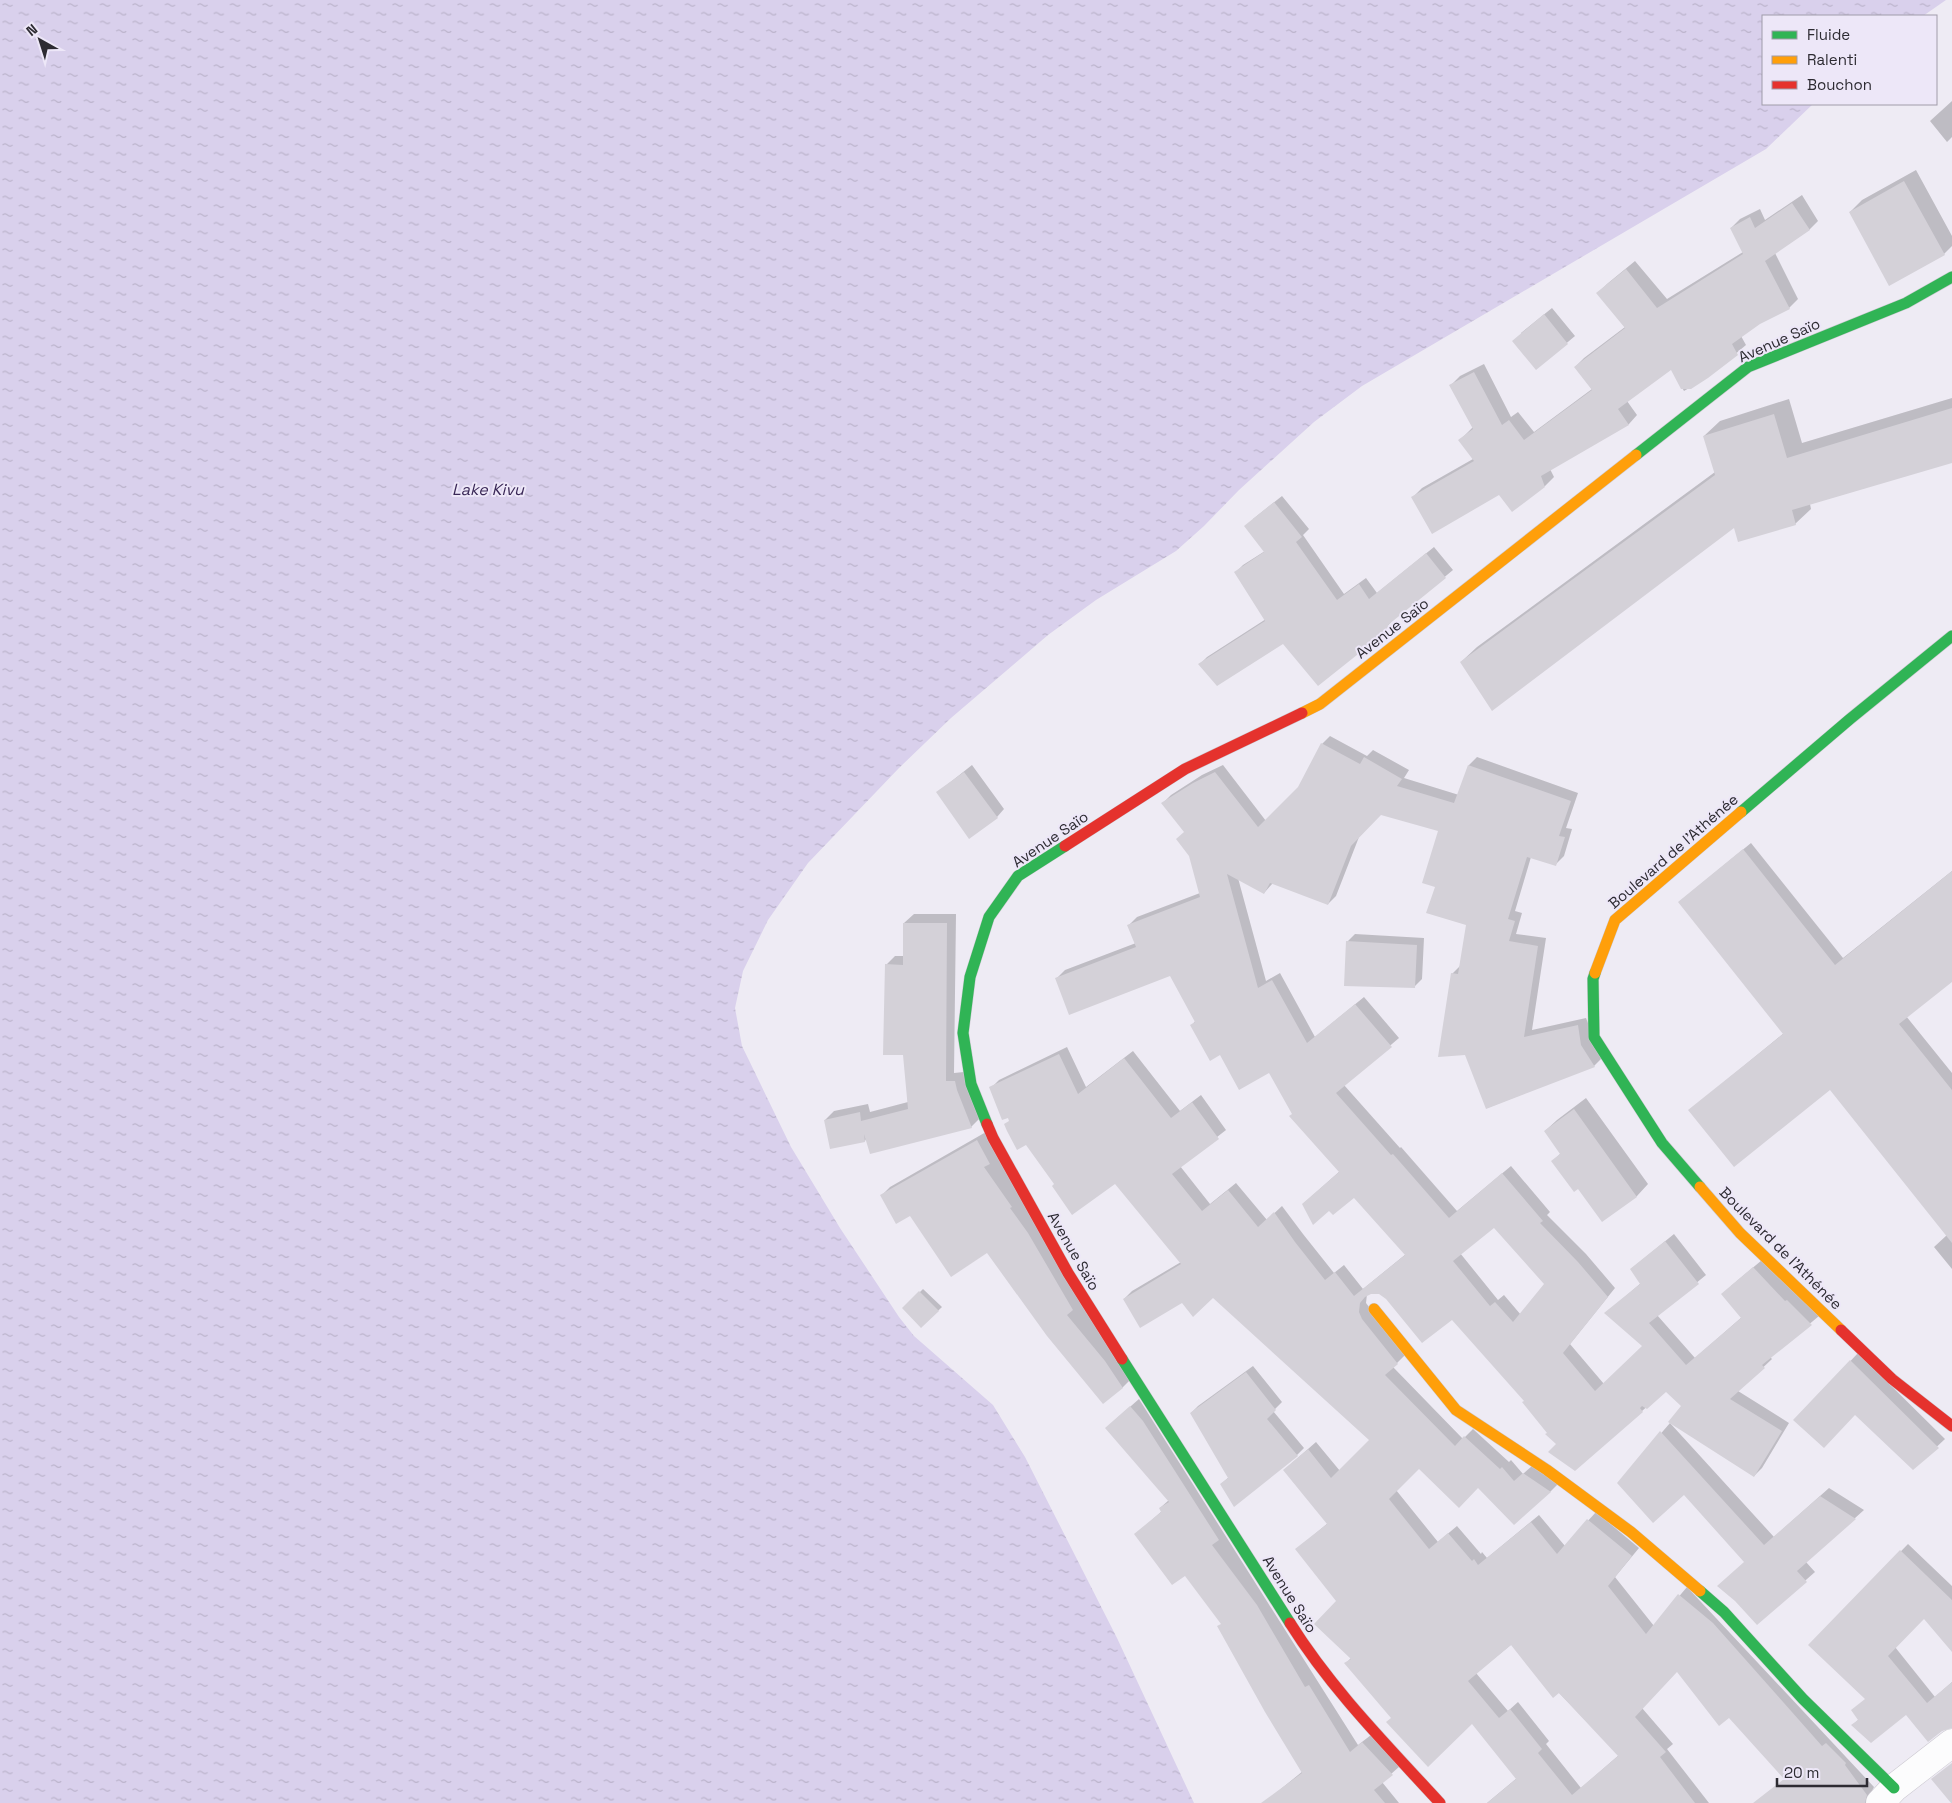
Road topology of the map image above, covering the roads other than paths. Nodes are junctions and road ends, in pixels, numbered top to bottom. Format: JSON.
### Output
{"nodes":[{"id":1,"x":1952,"y":277,"type":"edge"},
{"id":2,"x":1952,"y":636,"type":"edge"},
{"id":3,"x":1374,"y":1309,"type":"dead end"},
{"id":4,"x":1952,"y":1426,"type":"edge"},
{"id":5,"x":1952,"y":1743,"type":"edge"},
{"id":6,"x":1887,"y":1796,"type":"edge"},
{"id":7,"x":1440,"y":1803,"type":"edge"}],
"edges":[{"from":1,"to":7,"type":"street","name":"Avenue Saïo"},
{"from":2,"to":4,"type":"street","name":"Boulevard de l'Athénée"},
{"from":3,"to":6,"type":"street"},
{"from":5,"to":6,"type":"street"}]}
